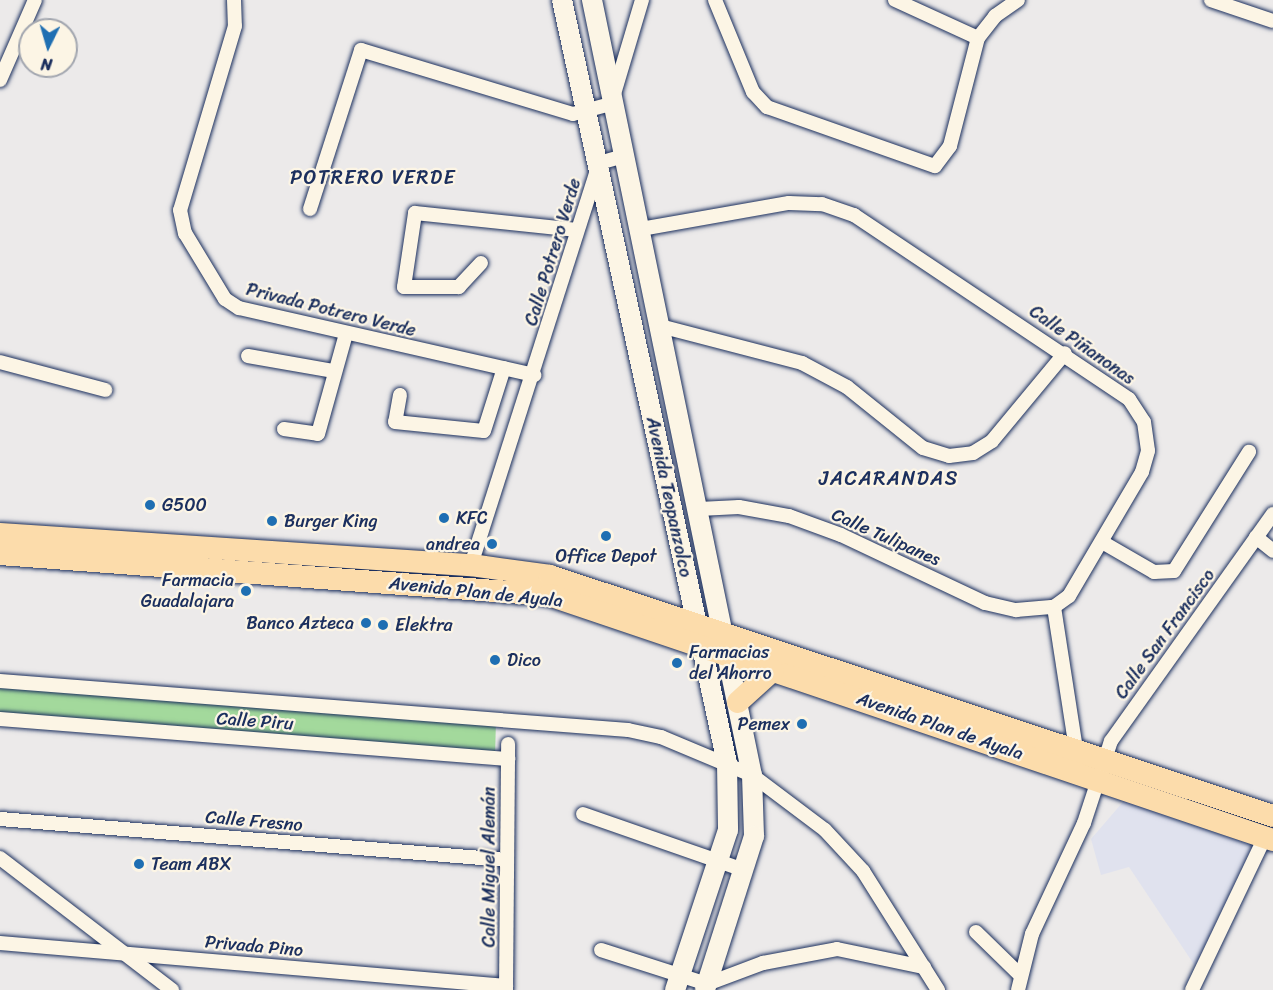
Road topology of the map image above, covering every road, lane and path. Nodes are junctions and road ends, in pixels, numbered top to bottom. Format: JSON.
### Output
{"nodes":[{"id":1,"x":35,"y":0,"type":"edge"},
{"id":2,"x":234,"y":0,"type":"edge"},
{"id":3,"x":562,"y":0,"type":"edge"},
{"id":4,"x":592,"y":0,"type":"edge"},
{"id":5,"x":642,"y":0,"type":"edge"},
{"id":6,"x":716,"y":0,"type":"edge"},
{"id":7,"x":895,"y":0,"type":"edge"},
{"id":8,"x":1018,"y":0,"type":"edge"},
{"id":9,"x":1211,"y":0,"type":"edge"},
{"id":10,"x":1273,"y":21,"type":"edge"},
{"id":11,"x":978,"y":38,"type":"junction"},
{"id":12,"x":0,"y":80,"type":"edge"},
{"id":13,"x":611,"y":104,"type":"junction"},
{"id":14,"x":588,"y":111,"type":"junction"},
{"id":15,"x":623,"y":156,"type":"junction"},
{"id":16,"x":599,"y":164,"type":"junction"},
{"id":17,"x":310,"y":208,"type":"dead end"},
{"id":18,"x":641,"y":229,"type":"junction"},
{"id":19,"x":576,"y":230,"type":"junction"},
{"id":20,"x":481,"y":262,"type":"dead end"},
{"id":21,"x":660,"y":326,"type":"junction"},
{"id":22,"x":346,"y":334,"type":"junction"},
{"id":23,"x":1065,"y":353,"type":"junction"},
{"id":24,"x":248,"y":356,"type":"dead end"},
{"id":25,"x":0,"y":362,"type":"edge"},
{"id":26,"x":504,"y":368,"type":"junction"},
{"id":27,"x":333,"y":371,"type":"junction"},
{"id":28,"x":536,"y":375,"type":"junction"},
{"id":29,"x":105,"y":390,"type":"dead end"},
{"id":30,"x":400,"y":394,"type":"dead end"},
{"id":31,"x":677,"y":408,"type":"junction"},
{"id":32,"x":651,"y":415,"type":"junction"},
{"id":33,"x":284,"y":429,"type":"dead end"},
{"id":34,"x":1249,"y":452,"type":"dead end"},
{"id":35,"x":699,"y":509,"type":"junction"},
{"id":36,"x":1273,"y":514,"type":"edge"},
{"id":37,"x":0,"y":534,"type":"edge"},
{"id":38,"x":1256,"y":537,"type":"junction"},
{"id":39,"x":1102,"y":542,"type":"junction"},
{"id":40,"x":1273,"y":551,"type":"edge"},
{"id":41,"x":0,"y":554,"type":"edge"},
{"id":42,"x":471,"y":565,"type":"junction"},
{"id":43,"x":1054,"y":607,"type":"junction"},
{"id":44,"x":700,"y":636,"type":"junction"},
{"id":45,"x":728,"y":646,"type":"junction"},
{"id":46,"x":773,"y":670,"type":"junction"},
{"id":47,"x":0,"y":681,"type":"edge"},
{"id":48,"x":738,"y":702,"type":"junction"},
{"id":49,"x":0,"y":719,"type":"edge"},
{"id":50,"x":508,"y":744,"type":"dead end"},
{"id":51,"x":508,"y":759,"type":"junction"},
{"id":52,"x":1075,"y":761,"type":"junction"},
{"id":53,"x":727,"y":763,"type":"junction"},
{"id":54,"x":1100,"y":769,"type":"junction"},
{"id":55,"x":752,"y":775,"type":"junction"},
{"id":56,"x":583,"y":814,"type":"dead end"},
{"id":57,"x":1273,"y":816,"type":"edge"},
{"id":58,"x":0,"y":819,"type":"edge"},
{"id":59,"x":1269,"y":839,"type":"edge"},
{"id":60,"x":0,"y":858,"type":"edge"},
{"id":61,"x":506,"y":860,"type":"junction"},
{"id":62,"x":719,"y":861,"type":"junction"},
{"id":63,"x":744,"y":870,"type":"junction"},
{"id":64,"x":976,"y":932,"type":"dead end"},
{"id":65,"x":0,"y":943,"type":"edge"},
{"id":66,"x":601,"y":950,"type":"dead end"},
{"id":67,"x":125,"y":954,"type":"junction"},
{"id":68,"x":924,"y":967,"type":"junction"},
{"id":69,"x":1020,"y":975,"type":"junction"},
{"id":70,"x":677,"y":984,"type":"edge"},
{"id":71,"x":706,"y":987,"type":"edge"},
{"id":72,"x":506,"y":988,"type":"edge"},
{"id":73,"x":171,"y":990,"type":"edge"},
{"id":74,"x":938,"y":990,"type":"edge"},
{"id":75,"x":1018,"y":990,"type":"edge"},
{"id":76,"x":1192,"y":990,"type":"edge"}],
"edges":[{"from":1,"to":12,"type":"street"},
{"from":2,"to":22,"type":"street","name":"Privada Potrero Verde"},
{"from":3,"to":14,"type":"main road","name":"Avenida Teopanzolco"},
{"from":4,"to":13,"type":"main road","name":"Avenida Teopanzolco"},
{"from":5,"to":13,"type":"street"},
{"from":6,"to":11,"type":"street"},
{"from":7,"to":11,"type":"street"},
{"from":8,"to":11,"type":"street"},
{"from":9,"to":10,"type":"street"},
{"from":13,"to":14,"type":"street"},
{"from":13,"to":15,"type":"main road","name":"Avenida Teopanzolco"},
{"from":14,"to":16,"type":"main road","name":"Avenida Teopanzolco"},
{"from":14,"to":17,"type":"street"},
{"from":15,"to":16,"type":"street","name":"Calle Potrero Verde"},
{"from":15,"to":18,"type":"main road","name":"Avenida Teopanzolco"},
{"from":16,"to":19,"type":"street","name":"Calle Potrero Verde"},
{"from":16,"to":32,"type":"main road","name":"Avenida Teopanzolco"},
{"from":18,"to":21,"type":"main road","name":"Avenida Teopanzolco"},
{"from":18,"to":23,"type":"street","name":"Calle Piñanonas"},
{"from":19,"to":20,"type":"street"},
{"from":19,"to":28,"type":"street","name":"Calle Potrero Verde"},
{"from":21,"to":23,"type":"street"},
{"from":21,"to":31,"type":"main road","name":"Avenida Teopanzolco"},
{"from":22,"to":26,"type":"street","name":"Privada Potrero Verde"},
{"from":22,"to":27,"type":"street"},
{"from":23,"to":39,"type":"street","name":"Calle Piñanonas"},
{"from":24,"to":27,"type":"street"},
{"from":25,"to":29,"type":"street"},
{"from":26,"to":28,"type":"street"},
{"from":26,"to":30,"type":"street"},
{"from":27,"to":33,"type":"street"},
{"from":28,"to":42,"type":"street","name":"Calle Potrero Verde"},
{"from":31,"to":32,"type":"main road"},
{"from":31,"to":35,"type":"main road","name":"Avenida Teopanzolco"},
{"from":32,"to":44,"type":"main road","name":"Avenida Teopanzolco"},
{"from":34,"to":39,"type":"street"},
{"from":35,"to":43,"type":"street","name":"Calle Tulipanes"},
{"from":35,"to":45,"type":"main road","name":"Avenida Teopanzolco"},
{"from":36,"to":38,"type":"street","name":"Calle San Francisco"},
{"from":37,"to":42,"type":"main road","name":"Avenida Plan de Ayala"},
{"from":38,"to":40,"type":"street"},
{"from":38,"to":54,"type":"street","name":"Calle San Francisco"},
{"from":39,"to":43,"type":"street","name":"Calle Piñanonas"},
{"from":41,"to":44,"type":"main road","name":"Avenida Plan de Ayala"},
{"from":42,"to":44,"type":"main road","name":"Avenida Plan de Ayala"},
{"from":43,"to":52,"type":"street"},
{"from":44,"to":45,"type":"main road","name":"Avenida Plan de Ayala"},
{"from":44,"to":53,"type":"main road","name":"Avenida Teopanzolco"},
{"from":45,"to":46,"type":"main road","name":"Avenida Plan de Ayala"},
{"from":45,"to":48,"type":"main road","name":"Avenida Teopanzolco"},
{"from":45,"to":52,"type":"main road","name":"Avenida Plan de Ayala"},
{"from":46,"to":48,"type":"main road"},
{"from":46,"to":52,"type":"main road","name":"Avenida Plan de Ayala"},
{"from":47,"to":53,"type":"street"},
{"from":48,"to":55,"type":"main road","name":"Avenida Teopanzolco"},
{"from":49,"to":51,"type":"street","name":"Calle Piru"},
{"from":50,"to":51,"type":"street","name":"Calle Miguel Alemán"},
{"from":51,"to":61,"type":"street","name":"Calle Miguel Alemán"},
{"from":52,"to":54,"type":"main road","name":"Avenida Plan de Ayala"},
{"from":53,"to":55,"type":"street"},
{"from":53,"to":62,"type":"main road","name":"Avenida Teopanzolco"},
{"from":54,"to":57,"type":"main road","name":"Avenida Plan de Ayala"},
{"from":54,"to":59,"type":"main road","name":"Avenida Plan de Ayala"},
{"from":54,"to":69,"type":"street","name":"Calle San Francisco"},
{"from":55,"to":63,"type":"main road","name":"Avenida Teopanzolco"},
{"from":55,"to":68,"type":"street"},
{"from":56,"to":62,"type":"street"},
{"from":58,"to":61,"type":"street","name":"Calle Fresno"},
{"from":59,"to":76,"type":"street"},
{"from":60,"to":67,"type":"street"},
{"from":61,"to":72,"type":"street","name":"Calle Miguel Alemán"},
{"from":62,"to":63,"type":"street"},
{"from":62,"to":70,"type":"main road","name":"Avenida Teopanzolco"},
{"from":63,"to":71,"type":"main road","name":"Avenida Teopanzolco"},
{"from":64,"to":69,"type":"street"},
{"from":65,"to":67,"type":"street","name":"Privada Pino"},
{"from":66,"to":70,"type":"street"},
{"from":67,"to":72,"type":"street","name":"Privada Pino"},
{"from":67,"to":73,"type":"street"},
{"from":68,"to":71,"type":"street"},
{"from":68,"to":74,"type":"street"},
{"from":69,"to":75,"type":"street","name":"Calle San Francisco"},
{"from":70,"to":71,"type":"street"}]}
